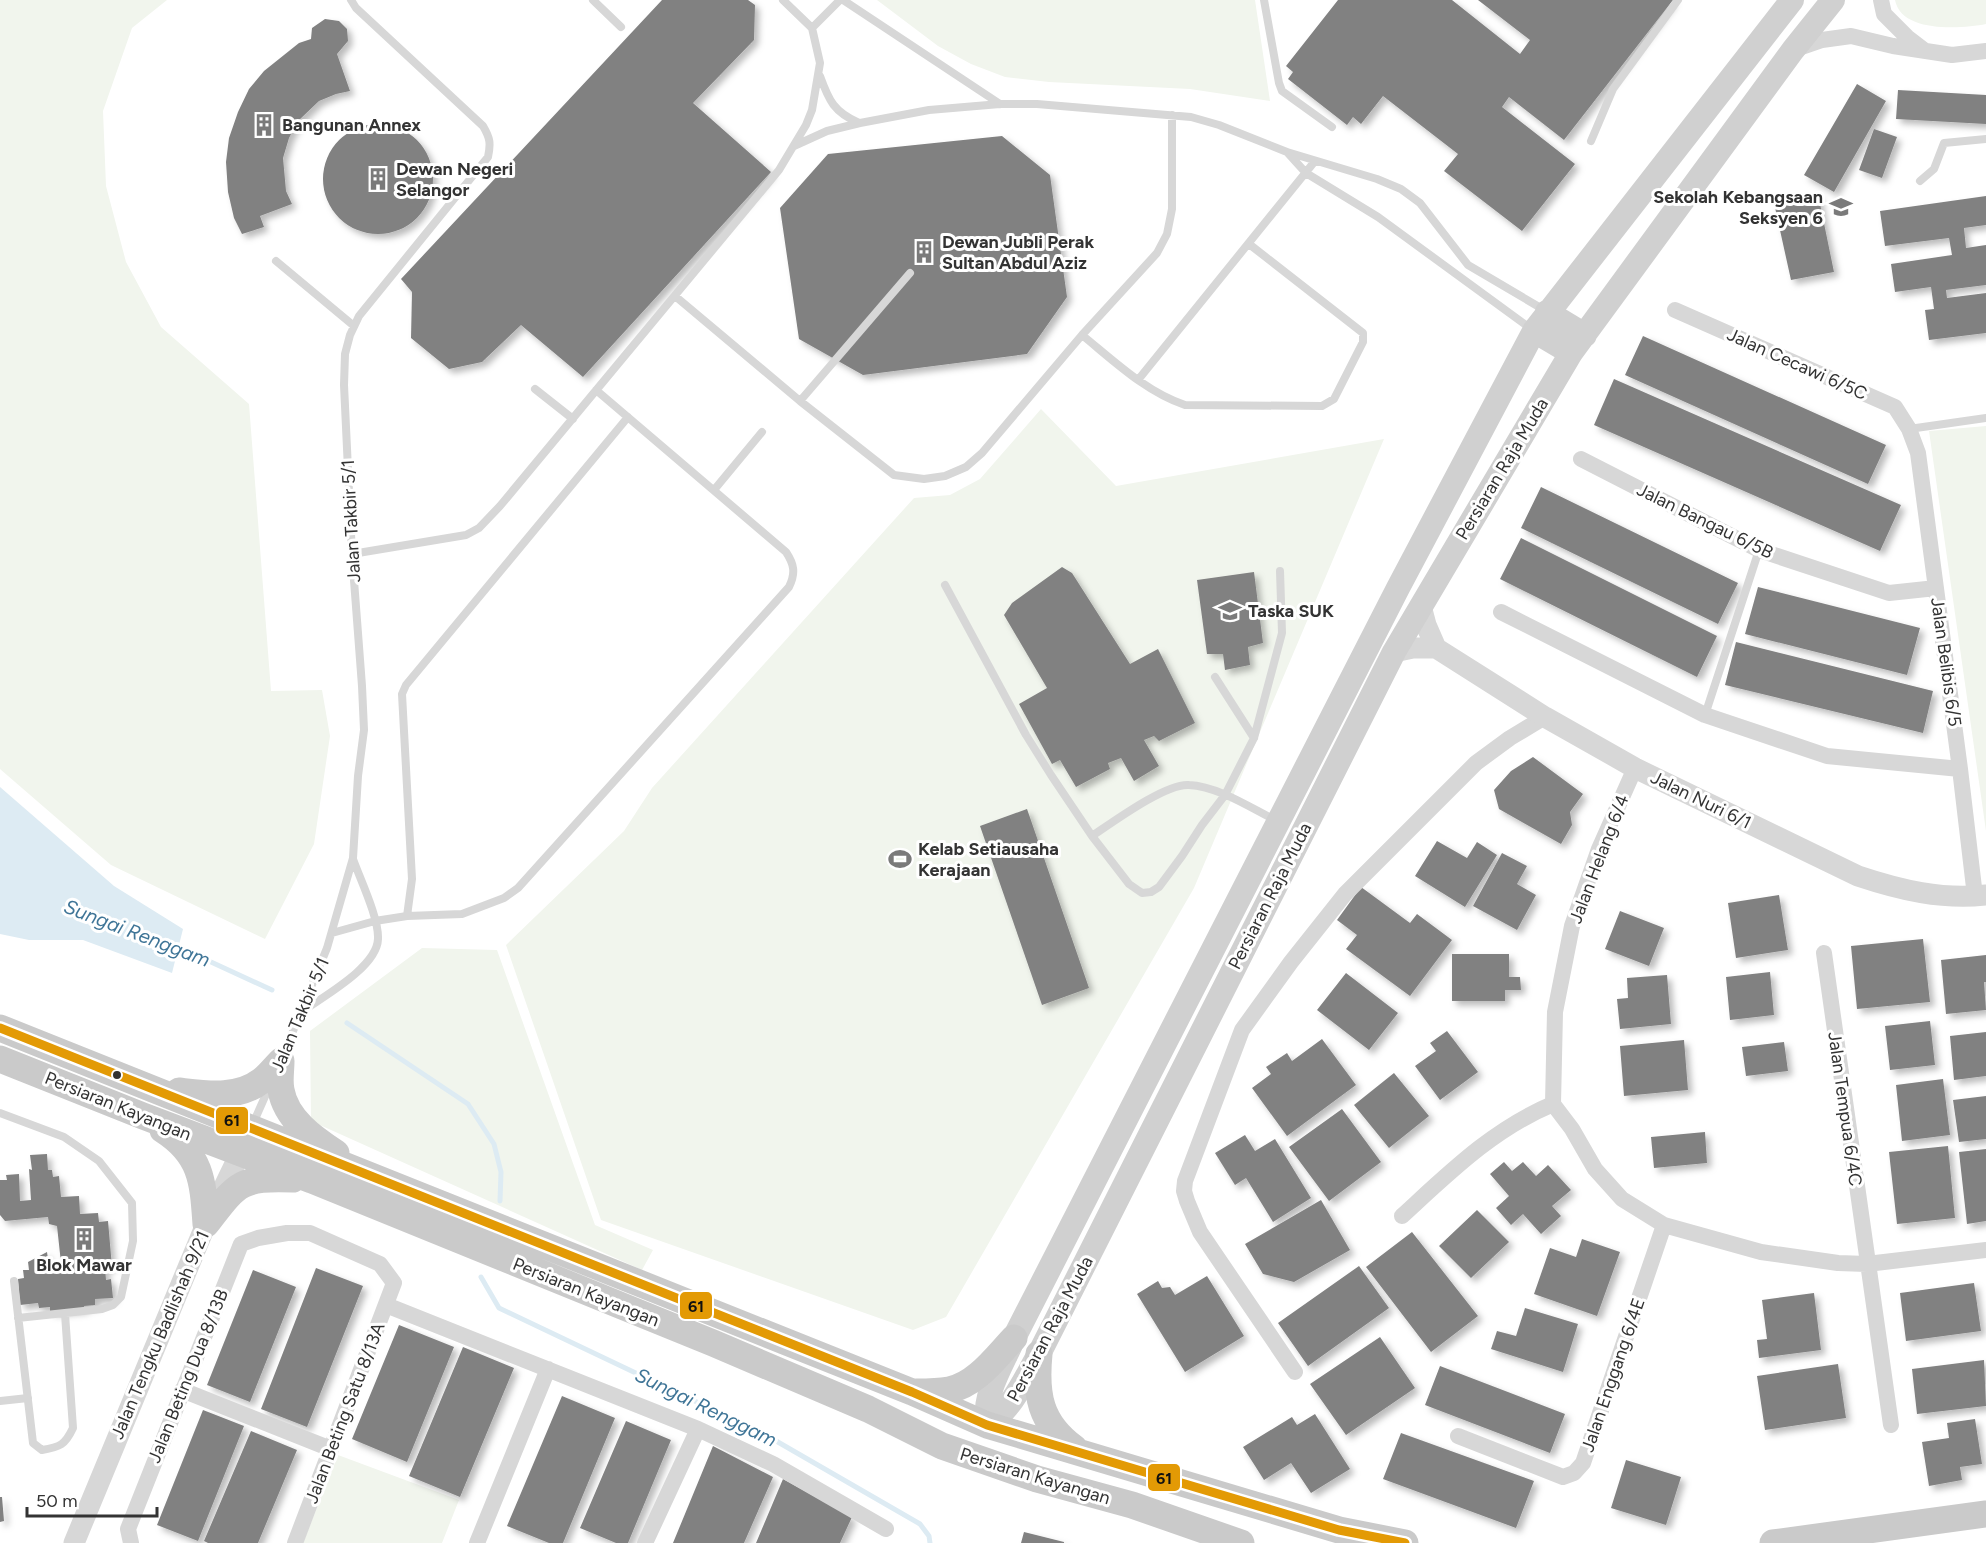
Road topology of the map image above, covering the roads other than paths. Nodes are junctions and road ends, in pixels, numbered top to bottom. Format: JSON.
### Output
{"nodes":[{"id":1,"x":351,"y":0,"type":"edge"},
{"id":2,"x":593,"y":0,"type":"edge"},
{"id":3,"x":783,"y":0,"type":"edge"},
{"id":4,"x":842,"y":0,"type":"edge"},
{"id":5,"x":1264,"y":0,"type":"edge"},
{"id":6,"x":1678,"y":0,"type":"edge"},
{"id":7,"x":1792,"y":0,"type":"edge"},
{"id":8,"x":1833,"y":0,"type":"edge"},
{"id":9,"x":1881,"y":0,"type":"edge"},
{"id":10,"x":621,"y":27,"type":"dead end"},
{"id":11,"x":812,"y":28,"type":"junction"},
{"id":12,"x":1793,"y":50,"type":"junction"},
{"id":13,"x":1986,"y":51,"type":"edge"},
{"id":14,"x":1928,"y":52,"type":"junction"},
{"id":15,"x":819,"y":75,"type":"junction"},
{"id":16,"x":1000,"y":104,"type":"junction"},
{"id":17,"x":1172,"y":115,"type":"junction"},
{"id":18,"x":860,"y":123,"type":"junction"},
{"id":19,"x":1332,"y":127,"type":"dead end"},
{"id":20,"x":1986,"y":139,"type":"edge"},
{"id":21,"x":1591,"y":141,"type":"dead end"},
{"id":22,"x":794,"y":146,"type":"junction"},
{"id":23,"x":1287,"y":152,"type":"junction"},
{"id":24,"x":1315,"y":161,"type":"junction"},
{"id":25,"x":1306,"y":174,"type":"junction"},
{"id":26,"x":1920,"y":181,"type":"dead end"},
{"id":27,"x":1249,"y":244,"type":"junction"},
{"id":28,"x":276,"y":261,"type":"dead end"},
{"id":29,"x":910,"y":273,"type":"dead end"},
{"id":30,"x":675,"y":297,"type":"junction"},
{"id":31,"x":1675,"y":310,"type":"dead end"},
{"id":32,"x":1541,"y":322,"type":"junction"},
{"id":33,"x":354,"y":326,"type":"junction"},
{"id":34,"x":1083,"y":335,"type":"junction"},
{"id":35,"x":1578,"y":344,"type":"junction"},
{"id":36,"x":1138,"y":380,"type":"junction"},
{"id":37,"x":535,"y":389,"type":"dead end"},
{"id":38,"x":596,"y":390,"type":"junction"},
{"id":39,"x":800,"y":401,"type":"junction"},
{"id":40,"x":628,"y":417,"type":"junction"},
{"id":41,"x":573,"y":418,"type":"junction"},
{"id":42,"x":1986,"y":418,"type":"edge"},
{"id":43,"x":1910,"y":429,"type":"junction"},
{"id":44,"x":762,"y":432,"type":"dead end"},
{"id":45,"x":1581,"y":459,"type":"dead end"},
{"id":46,"x":714,"y":490,"type":"junction"},
{"id":47,"x":1759,"y":550,"type":"junction"},
{"id":48,"x":352,"y":554,"type":"junction"},
{"id":49,"x":1280,"y":571,"type":"dead end"},
{"id":50,"x":945,"y":585,"type":"dead end"},
{"id":51,"x":1936,"y":588,"type":"junction"},
{"id":52,"x":1421,"y":606,"type":"junction"},
{"id":53,"x":1501,"y":612,"type":"dead end"},
{"id":54,"x":1436,"y":648,"type":"junction"},
{"id":55,"x":1394,"y":652,"type":"junction"},
{"id":56,"x":1215,"y":677,"type":"dead end"},
{"id":57,"x":1706,"y":715,"type":"junction"},
{"id":58,"x":1545,"y":717,"type":"junction"},
{"id":59,"x":1254,"y":738,"type":"junction"},
{"id":60,"x":1635,"y":768,"type":"junction"},
{"id":61,"x":1960,"y":769,"type":"junction"},
{"id":62,"x":1225,"y":795,"type":"junction"},
{"id":63,"x":1278,"y":822,"type":"junction"},
{"id":64,"x":1092,"y":836,"type":"junction"},
{"id":65,"x":353,"y":858,"type":"junction"},
{"id":66,"x":1980,"y":896,"type":"edge"},
{"id":67,"x":407,"y":916,"type":"junction"},
{"id":68,"x":375,"y":921,"type":"junction"},
{"id":69,"x":332,"y":933,"type":"junction"},
{"id":70,"x":1824,"y":953,"type":"dead end"},
{"id":71,"x":300,"y":1012,"type":"junction"},
{"id":72,"x":0,"y":1028,"type":"edge"},
{"id":73,"x":0,"y":1059,"type":"edge"},
{"id":74,"x":281,"y":1061,"type":"junction"},
{"id":75,"x":153,"y":1088,"type":"junction"},
{"id":76,"x":1553,"y":1104,"type":"junction"},
{"id":77,"x":0,"y":1113,"type":"edge"},
{"id":78,"x":143,"y":1116,"type":"junction"},
{"id":79,"x":245,"y":1142,"type":"junction"},
{"id":80,"x":312,"y":1180,"type":"junction"},
{"id":81,"x":377,"y":1180,"type":"junction"},
{"id":82,"x":1402,"y":1216,"type":"dead end"},
{"id":83,"x":206,"y":1224,"type":"junction"},
{"id":84,"x":1664,"y":1226,"type":"junction"},
{"id":85,"x":241,"y":1244,"type":"joint"},
{"id":86,"x":1986,"y":1250,"type":"edge"},
{"id":87,"x":1867,"y":1264,"type":"junction"},
{"id":88,"x":14,"y":1281,"type":"dead end"},
{"id":89,"x":386,"y":1305,"type":"junction"},
{"id":90,"x":64,"y":1314,"type":"junction"},
{"id":91,"x":18,"y":1318,"type":"junction"},
{"id":92,"x":1014,"y":1338,"type":"junction"},
{"id":93,"x":1039,"y":1354,"type":"junction"},
{"id":94,"x":548,"y":1369,"type":"junction"},
{"id":95,"x":1295,"y":1372,"type":"dead end"},
{"id":96,"x":182,"y":1390,"type":"junction"},
{"id":97,"x":912,"y":1392,"type":"junction"},
{"id":98,"x":28,"y":1398,"type":"junction"},
{"id":99,"x":0,"y":1401,"type":"edge"},
{"id":100,"x":868,"y":1409,"type":"junction"},
{"id":101,"x":987,"y":1425,"type":"junction"},
{"id":102,"x":1891,"y":1425,"type":"dead end"},
{"id":103,"x":698,"y":1429,"type":"junction"},
{"id":104,"x":1458,"y":1436,"type":"dead end"},
{"id":105,"x":331,"y":1449,"type":"junction"},
{"id":106,"x":1079,"y":1452,"type":"junction"},
{"id":107,"x":1132,"y":1505,"type":"junction"},
{"id":108,"x":1986,"y":1515,"type":"edge"},
{"id":109,"x":886,"y":1529,"type":"dead end"},
{"id":110,"x":1346,"y":1537,"type":"edge"},
{"id":111,"x":74,"y":1543,"type":"edge"},
{"id":112,"x":131,"y":1543,"type":"edge"},
{"id":113,"x":295,"y":1543,"type":"edge"},
{"id":114,"x":477,"y":1543,"type":"edge"},
{"id":115,"x":645,"y":1543,"type":"edge"},
{"id":116,"x":1241,"y":1543,"type":"edge"},
{"id":117,"x":1405,"y":1543,"type":"edge"},
{"id":118,"x":1773,"y":1543,"type":"edge"}],
"edges":[{"from":1,"to":33,"type":"lane","name":"Jalan Takbir 5/1"},
{"from":2,"to":10,"type":"lane"},
{"from":3,"to":11,"type":"lane"},
{"from":4,"to":11,"type":"lane"},
{"from":4,"to":16,"type":"lane"},
{"from":5,"to":19,"type":"lane"},
{"from":6,"to":21,"type":"lane"},
{"from":7,"to":32,"type":"main road","name":"Persiaran Raja Muda"},
{"from":8,"to":12,"type":"main road","name":"Persiaran Raja Muda"},
{"from":9,"to":14,"type":"street"},
{"from":11,"to":15,"type":"lane"},
{"from":12,"to":14,"type":"street"},
{"from":12,"to":35,"type":"main road","name":"Persiaran Raja Muda"},
{"from":13,"to":14,"type":"street"},
{"from":15,"to":18,"type":"lane"},
{"from":15,"to":22,"type":"lane"},
{"from":16,"to":17,"type":"lane"},
{"from":16,"to":18,"type":"lane"},
{"from":17,"to":23,"type":"lane"},
{"from":17,"to":34,"type":"lane"},
{"from":18,"to":22,"type":"lane"},
{"from":20,"to":26,"type":"lane"},
{"from":22,"to":30,"type":"lane"},
{"from":23,"to":24,"type":"lane"},
{"from":23,"to":25,"type":"lane"},
{"from":24,"to":25,"type":"lane"},
{"from":24,"to":32,"type":"lane"},
{"from":25,"to":27,"type":"lane"},
{"from":25,"to":32,"type":"lane"},
{"from":27,"to":36,"type":"lane"},
{"from":27,"to":36,"type":"lane"},
{"from":28,"to":33,"type":"lane"},
{"from":29,"to":39,"type":"lane"},
{"from":30,"to":38,"type":"lane"},
{"from":30,"to":39,"type":"lane"},
{"from":31,"to":43,"type":"street","name":"Jalan Cecawi 6/5C"},
{"from":32,"to":35,"type":"main road"},
{"from":32,"to":63,"type":"main road","name":"Persiaran Raja Muda"},
{"from":33,"to":48,"type":"lane","name":"Jalan Takbir 5/1"},
{"from":34,"to":36,"type":"lane"},
{"from":34,"to":39,"type":"lane"},
{"from":35,"to":52,"type":"main road","name":"Persiaran Raja Muda"},
{"from":37,"to":41,"type":"lane"},
{"from":38,"to":40,"type":"lane"},
{"from":38,"to":41,"type":"lane"},
{"from":40,"to":46,"type":"lane"},
{"from":40,"to":67,"type":"lane"},
{"from":41,"to":48,"type":"lane"},
{"from":42,"to":43,"type":"lane"},
{"from":43,"to":51,"type":"street","name":"Jalan Belibis 6/5"},
{"from":44,"to":46,"type":"lane"},
{"from":45,"to":47,"type":"street","name":"Jalan Bangau 6/5B"},
{"from":46,"to":67,"type":"lane"},
{"from":47,"to":51,"type":"street","name":"Jalan Bangau 6/5B"},
{"from":47,"to":57,"type":"lane"},
{"from":48,"to":65,"type":"lane","name":"Jalan Takbir 5/1"},
{"from":49,"to":59,"type":"lane"},
{"from":50,"to":64,"type":"lane"},
{"from":51,"to":61,"type":"street","name":"Jalan Belibis 6/5"},
{"from":52,"to":54,"type":"street"},
{"from":52,"to":55,"type":"main road","name":"Persiaran Raja Muda"},
{"from":53,"to":57,"type":"street"},
{"from":54,"to":55,"type":"street"},
{"from":54,"to":58,"type":"street","name":"Jalan Nuri 6/1"},
{"from":55,"to":93,"type":"main road","name":"Persiaran Raja Muda"},
{"from":56,"to":59,"type":"lane"},
{"from":57,"to":61,"type":"street"},
{"from":58,"to":60,"type":"street","name":"Jalan Nuri 6/1"},
{"from":58,"to":95,"type":"street"},
{"from":59,"to":62,"type":"lane"},
{"from":60,"to":66,"type":"street","name":"Jalan Nuri 6/1"},
{"from":60,"to":76,"type":"street","name":"Jalan Helang 6/4"},
{"from":61,"to":66,"type":"street","name":"Jalan Belibis 6/5"},
{"from":62,"to":63,"type":"lane"},
{"from":62,"to":64,"type":"lane"},
{"from":62,"to":64,"type":"lane"},
{"from":63,"to":92,"type":"main road","name":"Persiaran Raja Muda"},
{"from":65,"to":68,"type":"lane"},
{"from":65,"to":69,"type":"lane","name":"Jalan Takbir 5/1"},
{"from":67,"to":68,"type":"lane"},
{"from":68,"to":69,"type":"lane"},
{"from":68,"to":71,"type":"lane"},
{"from":69,"to":71,"type":"lane","name":"Jalan Takbir 5/1"},
{"from":70,"to":87,"type":"street","name":"Jalan Tempua 6/4C"},
{"from":71,"to":74,"type":"lane","name":"Jalan Takbir 5/1"},
{"from":72,"to":75,"type":"main road","name":"Persiaran Kayangan"},
{"from":73,"to":78,"type":"main road","name":"Persiaran Kayangan"},
{"from":74,"to":75,"type":"main road"},
{"from":74,"to":79,"type":"lane","name":"Jalan Takbir 5/1"},
{"from":74,"to":81,"type":"main road"},
{"from":75,"to":79,"type":"main road","name":"Persiaran Kayangan"},
{"from":76,"to":82,"type":"street"},
{"from":76,"to":84,"type":"street"},
{"from":77,"to":90,"type":"lane"},
{"from":78,"to":79,"type":"main road","name":"Persiaran Kayangan"},
{"from":78,"to":83,"type":"main road"},
{"from":79,"to":80,"type":"main road","name":"Persiaran Kayangan"},
{"from":79,"to":81,"type":"main road","name":"Persiaran Kayangan"},
{"from":79,"to":83,"type":"street","name":"Jalan Tengku Badlishah 9/21"},
{"from":80,"to":83,"type":"main road"},
{"from":80,"to":100,"type":"main road","name":"Persiaran Kayangan"},
{"from":81,"to":97,"type":"main road","name":"Persiaran Kayangan"},
{"from":83,"to":111,"type":"street","name":"Jalan Tengku Badlishah 9/21"},
{"from":84,"to":87,"type":"street"},
{"from":84,"to":104,"type":"street","name":"Jalan Enggang 6/4E"},
{"from":85,"to":89,"type":"street","name":"Jalan Beting Satu 8/13A"},
{"from":85,"to":96,"type":"street","name":"Jalan Beting Dua 8/13B"},
{"from":86,"to":87,"type":"street"},
{"from":87,"to":102,"type":"street","name":"Jalan Tempua 6/4C"},
{"from":88,"to":91,"type":"lane"},
{"from":89,"to":94,"type":"street"},
{"from":89,"to":105,"type":"street","name":"Jalan Beting Satu 8/13A"},
{"from":90,"to":91,"type":"lane"},
{"from":90,"to":98,"type":"lane"},
{"from":91,"to":98,"type":"lane"},
{"from":92,"to":97,"type":"main road"},
{"from":92,"to":101,"type":"main road","name":"Persiaran Raja Muda"},
{"from":93,"to":101,"type":"main road","name":"Persiaran Raja Muda"},
{"from":93,"to":106,"type":"main road"},
{"from":94,"to":103,"type":"street"},
{"from":94,"to":114,"type":"street"},
{"from":96,"to":105,"type":"street"},
{"from":96,"to":112,"type":"street","name":"Jalan Beting Dua 8/13B"},
{"from":97,"to":101,"type":"main road","name":"Persiaran Kayangan"},
{"from":98,"to":99,"type":"lane"},
{"from":100,"to":101,"type":"main road"},
{"from":100,"to":107,"type":"main road","name":"Persiaran Kayangan"},
{"from":101,"to":106,"type":"main road","name":"Persiaran Kayangan"},
{"from":101,"to":107,"type":"main road"},
{"from":103,"to":109,"type":"street"},
{"from":103,"to":115,"type":"street"},
{"from":105,"to":113,"type":"street","name":"Jalan Beting Satu 8/13A"},
{"from":106,"to":110,"type":"main road","name":"Persiaran Kayangan"},
{"from":107,"to":116,"type":"main road","name":"Persiaran Kayangan"},
{"from":108,"to":118,"type":"main road"},
{"from":110,"to":117,"type":"main road","name":"Persiaran Kayangan"}]}
